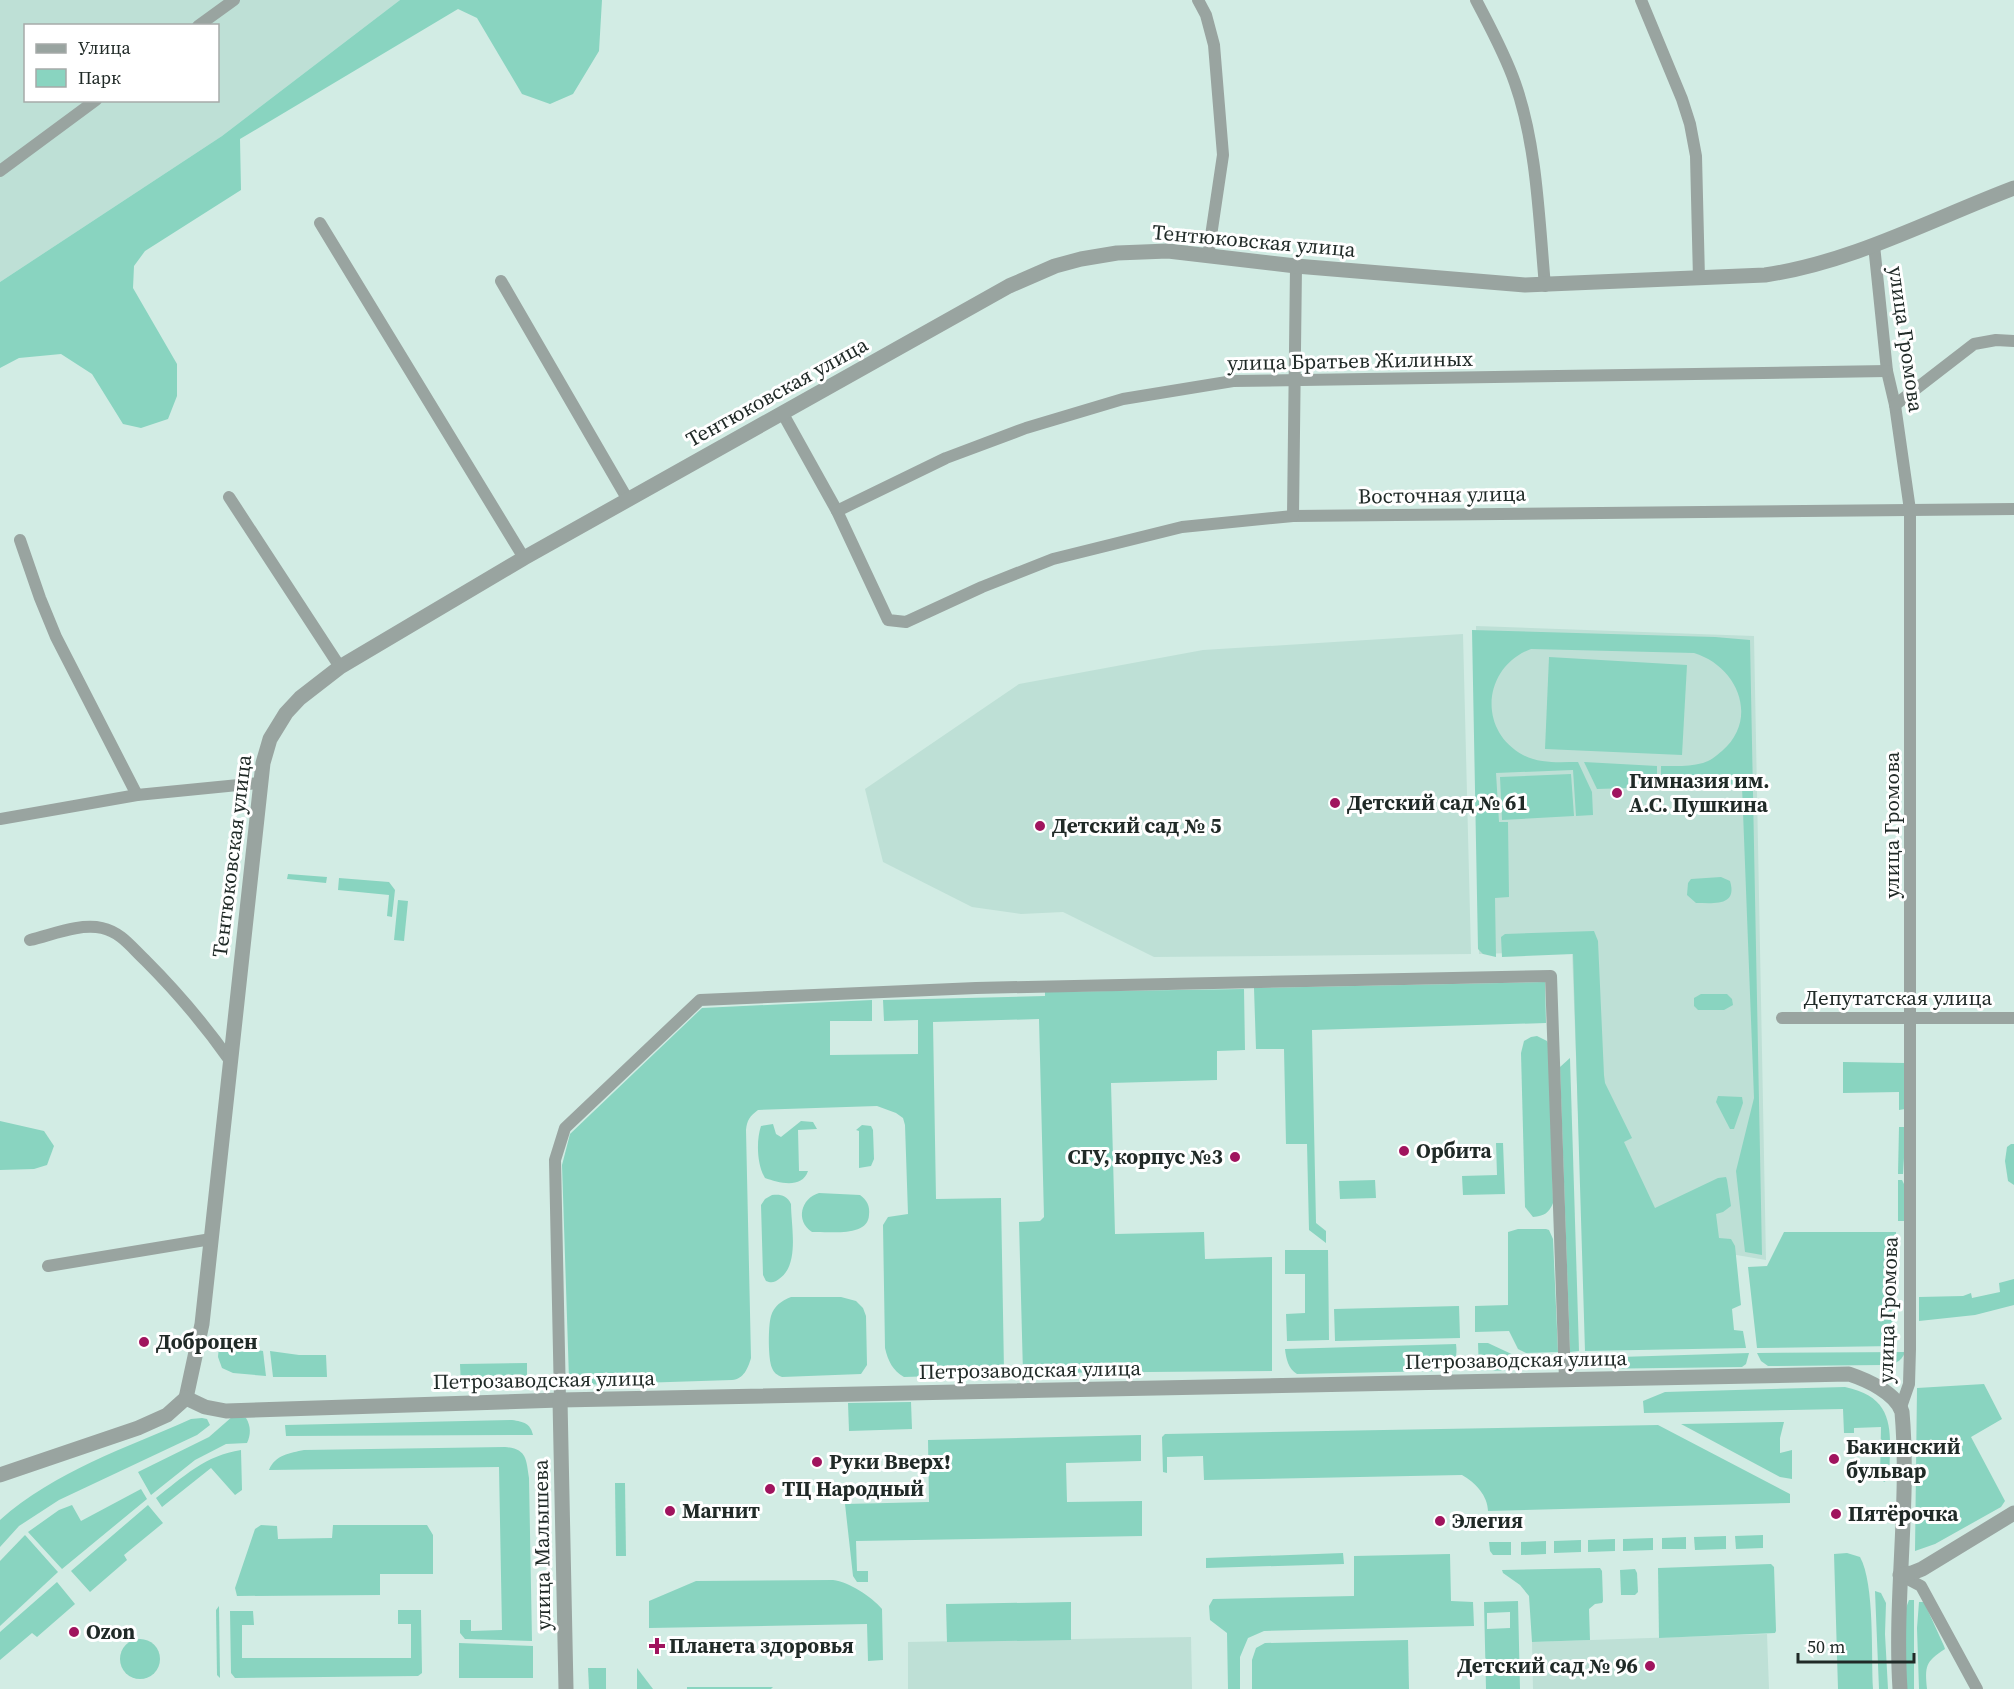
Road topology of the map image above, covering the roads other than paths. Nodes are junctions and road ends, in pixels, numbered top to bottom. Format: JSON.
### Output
{"nodes":[{"id":1,"x":234,"y":0,"type":"edge"},
{"id":2,"x":1198,"y":0,"type":"edge"},
{"id":3,"x":1476,"y":0,"type":"edge"},
{"id":4,"x":1641,"y":0,"type":"edge"},
{"id":5,"x":201,"y":24,"type":"edge"},
{"id":6,"x":93,"y":102,"type":"edge"},
{"id":7,"x":0,"y":171,"type":"edge"},
{"id":8,"x":2014,"y":188,"type":"edge"},
{"id":9,"x":320,"y":223,"type":"dead end"},
{"id":10,"x":1874,"y":245,"type":"junction"},
{"id":11,"x":1208,"y":256,"type":"junction"},
{"id":12,"x":1296,"y":266,"type":"junction"},
{"id":13,"x":1699,"y":279,"type":"junction"},
{"id":14,"x":501,"y":281,"type":"dead end"},
{"id":15,"x":1545,"y":286,"type":"junction"},
{"id":16,"x":2014,"y":341,"type":"edge"},
{"id":17,"x":1887,"y":371,"type":"junction"},
{"id":18,"x":1294,"y":379,"type":"junction"},
{"id":19,"x":1895,"y":405,"type":"junction"},
{"id":20,"x":783,"y":414,"type":"junction"},
{"id":21,"x":229,"y":497,"type":"dead end"},
{"id":22,"x":628,"y":500,"type":"junction"},
{"id":23,"x":2014,"y":509,"type":"edge"},
{"id":24,"x":1910,"y":510,"type":"junction"},
{"id":25,"x":837,"y":511,"type":"junction"},
{"id":26,"x":1293,"y":516,"type":"junction"},
{"id":27,"x":20,"y":540,"type":"dead end"},
{"id":28,"x":524,"y":558,"type":"junction"},
{"id":29,"x":340,"y":667,"type":"junction"},
{"id":30,"x":259,"y":783,"type":"junction"},
{"id":31,"x":137,"y":795,"type":"junction"},
{"id":32,"x":0,"y":819,"type":"edge"},
{"id":33,"x":30,"y":940,"type":"dead end"},
{"id":34,"x":1782,"y":1018,"type":"dead end"},
{"id":35,"x":1912,"y":1018,"type":"junction"},
{"id":36,"x":2014,"y":1018,"type":"edge"},
{"id":37,"x":231,"y":1062,"type":"junction"},
{"id":38,"x":211,"y":1239,"type":"junction"},
{"id":39,"x":48,"y":1266,"type":"dead end"},
{"id":40,"x":1565,"y":1380,"type":"junction"},
{"id":41,"x":186,"y":1398,"type":"junction"},
{"id":42,"x":560,"y":1400,"type":"junction"},
{"id":43,"x":1901,"y":1407,"type":"junction"},
{"id":44,"x":0,"y":1475,"type":"edge"},
{"id":45,"x":2014,"y":1513,"type":"edge"},
{"id":46,"x":1900,"y":1575,"type":"junction"},
{"id":47,"x":566,"y":1689,"type":"edge"},
{"id":48,"x":1900,"y":1689,"type":"edge"},
{"id":49,"x":1977,"y":1689,"type":"edge"}],
"edges":[{"from":1,"to":5,"type":"street"},
{"from":2,"to":11,"type":"street"},
{"from":3,"to":15,"type":"street"},
{"from":4,"to":13,"type":"street"},
{"from":6,"to":7,"type":"street"},
{"from":8,"to":10,"type":"street","name":"Тентюковская улица"},
{"from":9,"to":28,"type":"street"},
{"from":10,"to":13,"type":"street","name":"Тентюковская улица"},
{"from":10,"to":17,"type":"street","name":"улица Громова"},
{"from":11,"to":12,"type":"street","name":"Тентюковская улица"},
{"from":11,"to":20,"type":"street","name":"Тентюковская улица"},
{"from":12,"to":15,"type":"street","name":"Тентюковская улица"},
{"from":12,"to":18,"type":"street"},
{"from":13,"to":15,"type":"street","name":"Тентюковская улица"},
{"from":14,"to":22,"type":"street"},
{"from":16,"to":19,"type":"street"},
{"from":17,"to":18,"type":"street","name":"улица Братьев Жилиных"},
{"from":17,"to":19,"type":"street","name":"улица Громова"},
{"from":18,"to":25,"type":"street","name":"улица Братьев Жилиных"},
{"from":18,"to":26,"type":"street"},
{"from":19,"to":24,"type":"street","name":"улица Громова"},
{"from":20,"to":22,"type":"street","name":"Тентюковская улица"},
{"from":20,"to":25,"type":"street"},
{"from":21,"to":29,"type":"street"},
{"from":22,"to":28,"type":"street","name":"Тентюковская улица"},
{"from":23,"to":24,"type":"street","name":"Восточная улица"},
{"from":24,"to":26,"type":"street","name":"Восточная улица"},
{"from":24,"to":35,"type":"street","name":"улица Громова"},
{"from":25,"to":26,"type":"street","name":"Восточная улица"},
{"from":27,"to":31,"type":"street"},
{"from":28,"to":29,"type":"street","name":"Тентюковская улица"},
{"from":29,"to":30,"type":"street","name":"Тентюковская улица"},
{"from":30,"to":31,"type":"street"},
{"from":30,"to":37,"type":"street","name":"Тентюковская улица"},
{"from":31,"to":32,"type":"street"},
{"from":33,"to":37,"type":"street"},
{"from":34,"to":35,"type":"street","name":"Депутатская улица"},
{"from":35,"to":36,"type":"street","name":"Депутатская улица"},
{"from":35,"to":43,"type":"street","name":"улица Громова"},
{"from":37,"to":38,"type":"street","name":"Тентюковская улица"},
{"from":38,"to":39,"type":"street"},
{"from":38,"to":41,"type":"street","name":"Тентюковская улица"},
{"from":40,"to":42,"type":"street","name":"Петрозаводская улица"},
{"from":40,"to":42,"type":"street"},
{"from":40,"to":43,"type":"street","name":"Петрозаводская улица"},
{"from":41,"to":42,"type":"street","name":"Петрозаводская улица"},
{"from":41,"to":44,"type":"street"},
{"from":42,"to":47,"type":"street","name":"улица Малышева"},
{"from":43,"to":46,"type":"street"},
{"from":45,"to":46,"type":"street"},
{"from":46,"to":48,"type":"street"},
{"from":46,"to":49,"type":"street"}]}
